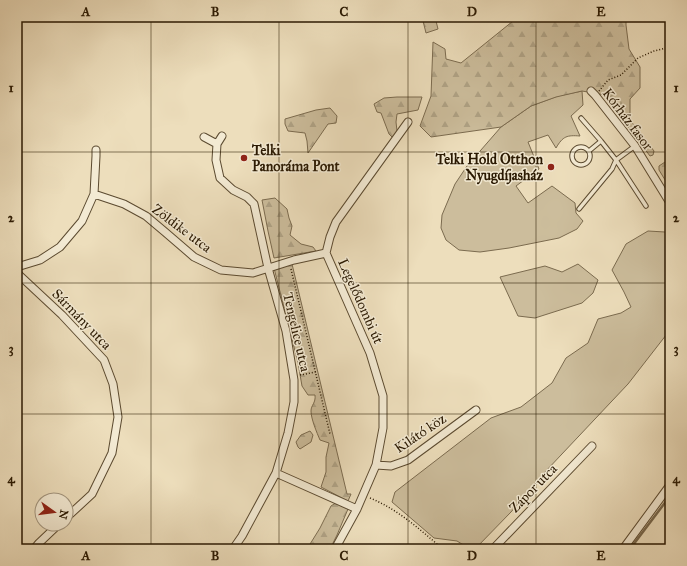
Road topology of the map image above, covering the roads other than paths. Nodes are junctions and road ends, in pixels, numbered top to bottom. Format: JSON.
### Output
{"nodes":[{"id":1,"x":593,"y":93,"type":"road end"},
{"id":2,"x":581,"y":118,"type":"dead end"},
{"id":3,"x":408,"y":122,"type":"dead end"},
{"id":4,"x":222,"y":136,"type":"dead end"},
{"id":5,"x":204,"y":137,"type":"dead end"},
{"id":6,"x":601,"y":141,"type":"junction"},
{"id":7,"x":216,"y":144,"type":"junction"},
{"id":8,"x":635,"y":146,"type":"junction"},
{"id":9,"x":96,"y":150,"type":"dead end"},
{"id":10,"x":589,"y":151,"type":"junction"},
{"id":11,"x":616,"y":160,"type":"junction"},
{"id":12,"x":94,"y":194,"type":"junction"},
{"id":13,"x":670,"y":203,"type":"edge"},
{"id":14,"x":646,"y":206,"type":"dead end"},
{"id":15,"x":579,"y":209,"type":"dead end"},
{"id":16,"x":326,"y":253,"type":"junction"},
{"id":17,"x":17,"y":267,"type":"edge"},
{"id":18,"x":268,"y":268,"type":"junction"},
{"id":19,"x":17,"y":274,"type":"edge"},
{"id":20,"x":476,"y":410,"type":"dead end"},
{"id":21,"x":592,"y":446,"type":"dead end"},
{"id":22,"x":376,"y":465,"type":"junction"},
{"id":23,"x":276,"y":473,"type":"junction"},
{"id":24,"x":670,"y":485,"type":"edge"},
{"id":25,"x":357,"y":509,"type":"junction"},
{"id":26,"x":74,"y":511,"type":"edge"},
{"id":27,"x":51,"y":532,"type":"edge"},
{"id":28,"x":34,"y":549,"type":"edge"},
{"id":29,"x":233,"y":549,"type":"edge"},
{"id":30,"x":335,"y":549,"type":"edge"},
{"id":31,"x":493,"y":549,"type":"edge"},
{"id":32,"x":623,"y":549,"type":"edge"}],
"edges":[{"from":1,"to":8,"type":"street","name":"Kórház fasor"},
{"from":2,"to":6,"type":"lane"},
{"from":3,"to":16,"type":"street","name":"Legelődombi út"},
{"from":4,"to":7,"type":"street"},
{"from":5,"to":7,"type":"street"},
{"from":6,"to":10,"type":"lane"},
{"from":6,"to":11,"type":"lane"},
{"from":7,"to":18,"type":"street","name":"Tengelice utca"},
{"from":8,"to":11,"type":"lane"},
{"from":8,"to":13,"type":"street","name":"Kórház fasor"},
{"from":9,"to":12,"type":"street"},
{"from":10,"to":10,"type":"lane"},
{"from":11,"to":14,"type":"lane"},
{"from":11,"to":15,"type":"lane"},
{"from":12,"to":17,"type":"street"},
{"from":12,"to":18,"type":"street","name":"Zöldike utca"},
{"from":16,"to":18,"type":"street","name":"Zöldike utca"},
{"from":16,"to":22,"type":"street","name":"Legelődombi út"},
{"from":18,"to":23,"type":"street","name":"Tengelice utca"},
{"from":19,"to":26,"type":"street","name":"Sármány utca"},
{"from":20,"to":22,"type":"street","name":"Kilátó köz"},
{"from":21,"to":31,"type":"street","name":"Zápor utca"},
{"from":22,"to":25,"type":"street","name":"Legelődombi út"},
{"from":23,"to":25,"type":"street"},
{"from":23,"to":29,"type":"street","name":"Tengelice utca"},
{"from":24,"to":32,"type":"street"},
{"from":25,"to":30,"type":"street","name":"Legelődombi út"},
{"from":27,"to":28,"type":"street"}]}
